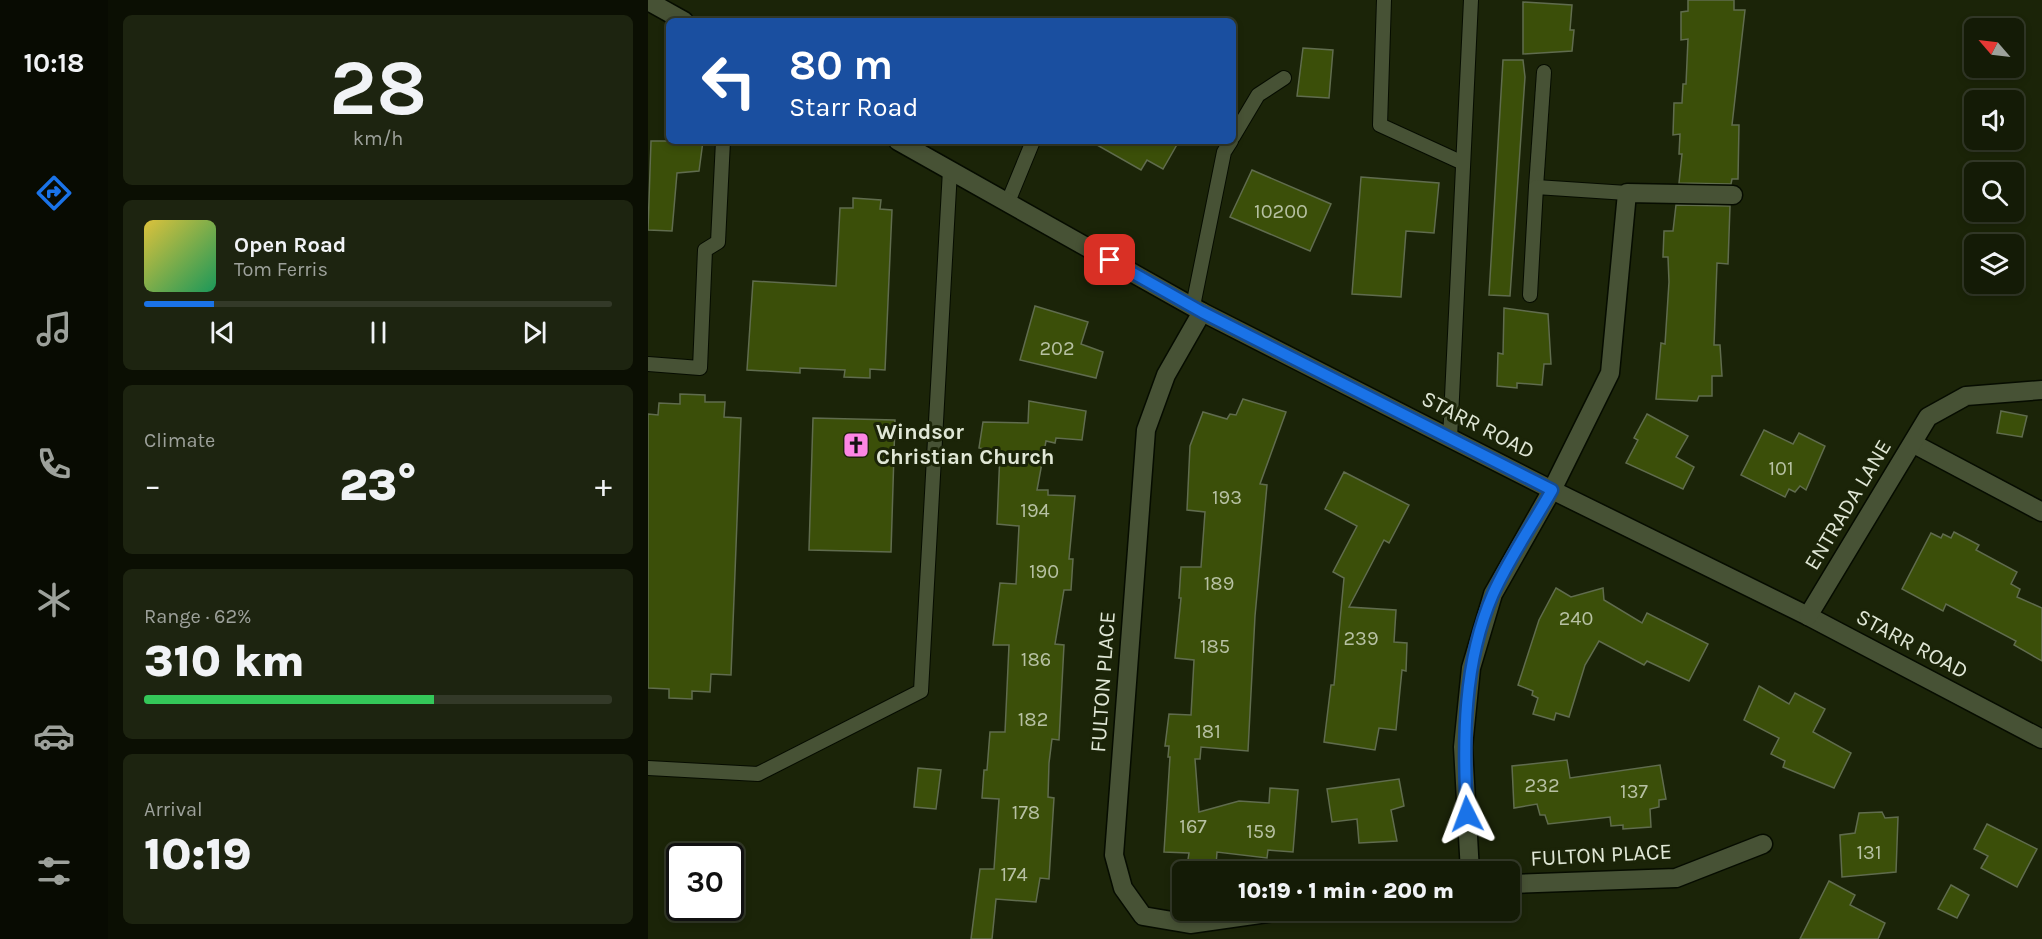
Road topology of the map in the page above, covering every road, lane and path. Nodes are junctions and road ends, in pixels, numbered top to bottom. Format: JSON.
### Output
{"nodes":[{"id":1,"x":1384,"y":0,"type":"edge"},
{"id":2,"x":1471,"y":0,"type":"edge"},
{"id":3,"x":648,"y":1,"type":"edge"},
{"id":4,"x":679,"y":18,"type":"edge"},
{"id":5,"x":1544,"y":72,"type":"dead end"},
{"id":6,"x":1284,"y":78,"type":"dead end"},
{"id":7,"x":1236,"y":132,"type":"edge"},
{"id":8,"x":723,"y":144,"type":"edge"},
{"id":9,"x":903,"y":144,"type":"edge"},
{"id":10,"x":1032,"y":144,"type":"edge"},
{"id":11,"x":1229,"y":144,"type":"edge"},
{"id":12,"x":1463,"y":164,"type":"junction"},
{"id":13,"x":950,"y":170,"type":"junction"},
{"id":14,"x":1536,"y":186,"type":"junction"},
{"id":15,"x":1628,"y":193,"type":"junction"},
{"id":16,"x":1733,"y":195,"type":"dead end"},
{"id":17,"x":1008,"y":202,"type":"junction"},
{"id":18,"x":1530,"y":295,"type":"dead end"},
{"id":19,"x":1198,"y":309,"type":"junction"},
{"id":20,"x":648,"y":364,"type":"edge"},
{"id":21,"x":2042,"y":390,"type":"edge"},
{"id":22,"x":1450,"y":438,"type":"junction"},
{"id":23,"x":1914,"y":444,"type":"junction"},
{"id":24,"x":1552,"y":490,"type":"junction"},
{"id":25,"x":2042,"y":512,"type":"edge"},
{"id":26,"x":1808,"y":616,"type":"junction"},
{"id":27,"x":2042,"y":739,"type":"edge"},
{"id":28,"x":648,"y":768,"type":"edge"},
{"id":29,"x":1763,"y":844,"type":"dead end"},
{"id":30,"x":1469,"y":861,"type":"edge"},
{"id":31,"x":1520,"y":884,"type":"edge"},
{"id":32,"x":1172,"y":921,"type":"edge"},
{"id":33,"x":1172,"y":921,"type":"edge"},
{"id":34,"x":1211,"y":921,"type":"edge"}],
"edges":[{"from":1,"to":12,"type":"lane"},
{"from":2,"to":12,"type":"lane"},
{"from":3,"to":4,"type":"street"},
{"from":5,"to":14,"type":"lane"},
{"from":6,"to":7,"type":"lane"},
{"from":8,"to":20,"type":"lane"},
{"from":9,"to":13,"type":"street","name":"STARR ROAD"},
{"from":10,"to":17,"type":"lane"},
{"from":11,"to":19,"type":"lane"},
{"from":12,"to":22,"type":"lane"},
{"from":13,"to":17,"type":"street","name":"STARR ROAD"},
{"from":13,"to":28,"type":"lane"},
{"from":14,"to":15,"type":"lane"},
{"from":14,"to":18,"type":"lane"},
{"from":15,"to":16,"type":"street"},
{"from":15,"to":24,"type":"street"},
{"from":17,"to":19,"type":"street","name":"STARR ROAD"},
{"from":19,"to":22,"type":"street","name":"STARR ROAD"},
{"from":19,"to":32,"type":"street","name":"FULTON PLACE"},
{"from":21,"to":23,"type":"street","name":"ENTRADA LANE"},
{"from":22,"to":24,"type":"street","name":"STARR ROAD"},
{"from":23,"to":25,"type":"street"},
{"from":23,"to":26,"type":"street","name":"ENTRADA LANE"},
{"from":24,"to":26,"type":"street","name":"STARR ROAD"},
{"from":24,"to":30,"type":"street"},
{"from":26,"to":27,"type":"street","name":"STARR ROAD"},
{"from":29,"to":31,"type":"street","name":"FULTON PLACE"},
{"from":33,"to":34,"type":"street","name":"FULTON PLACE"}]}
